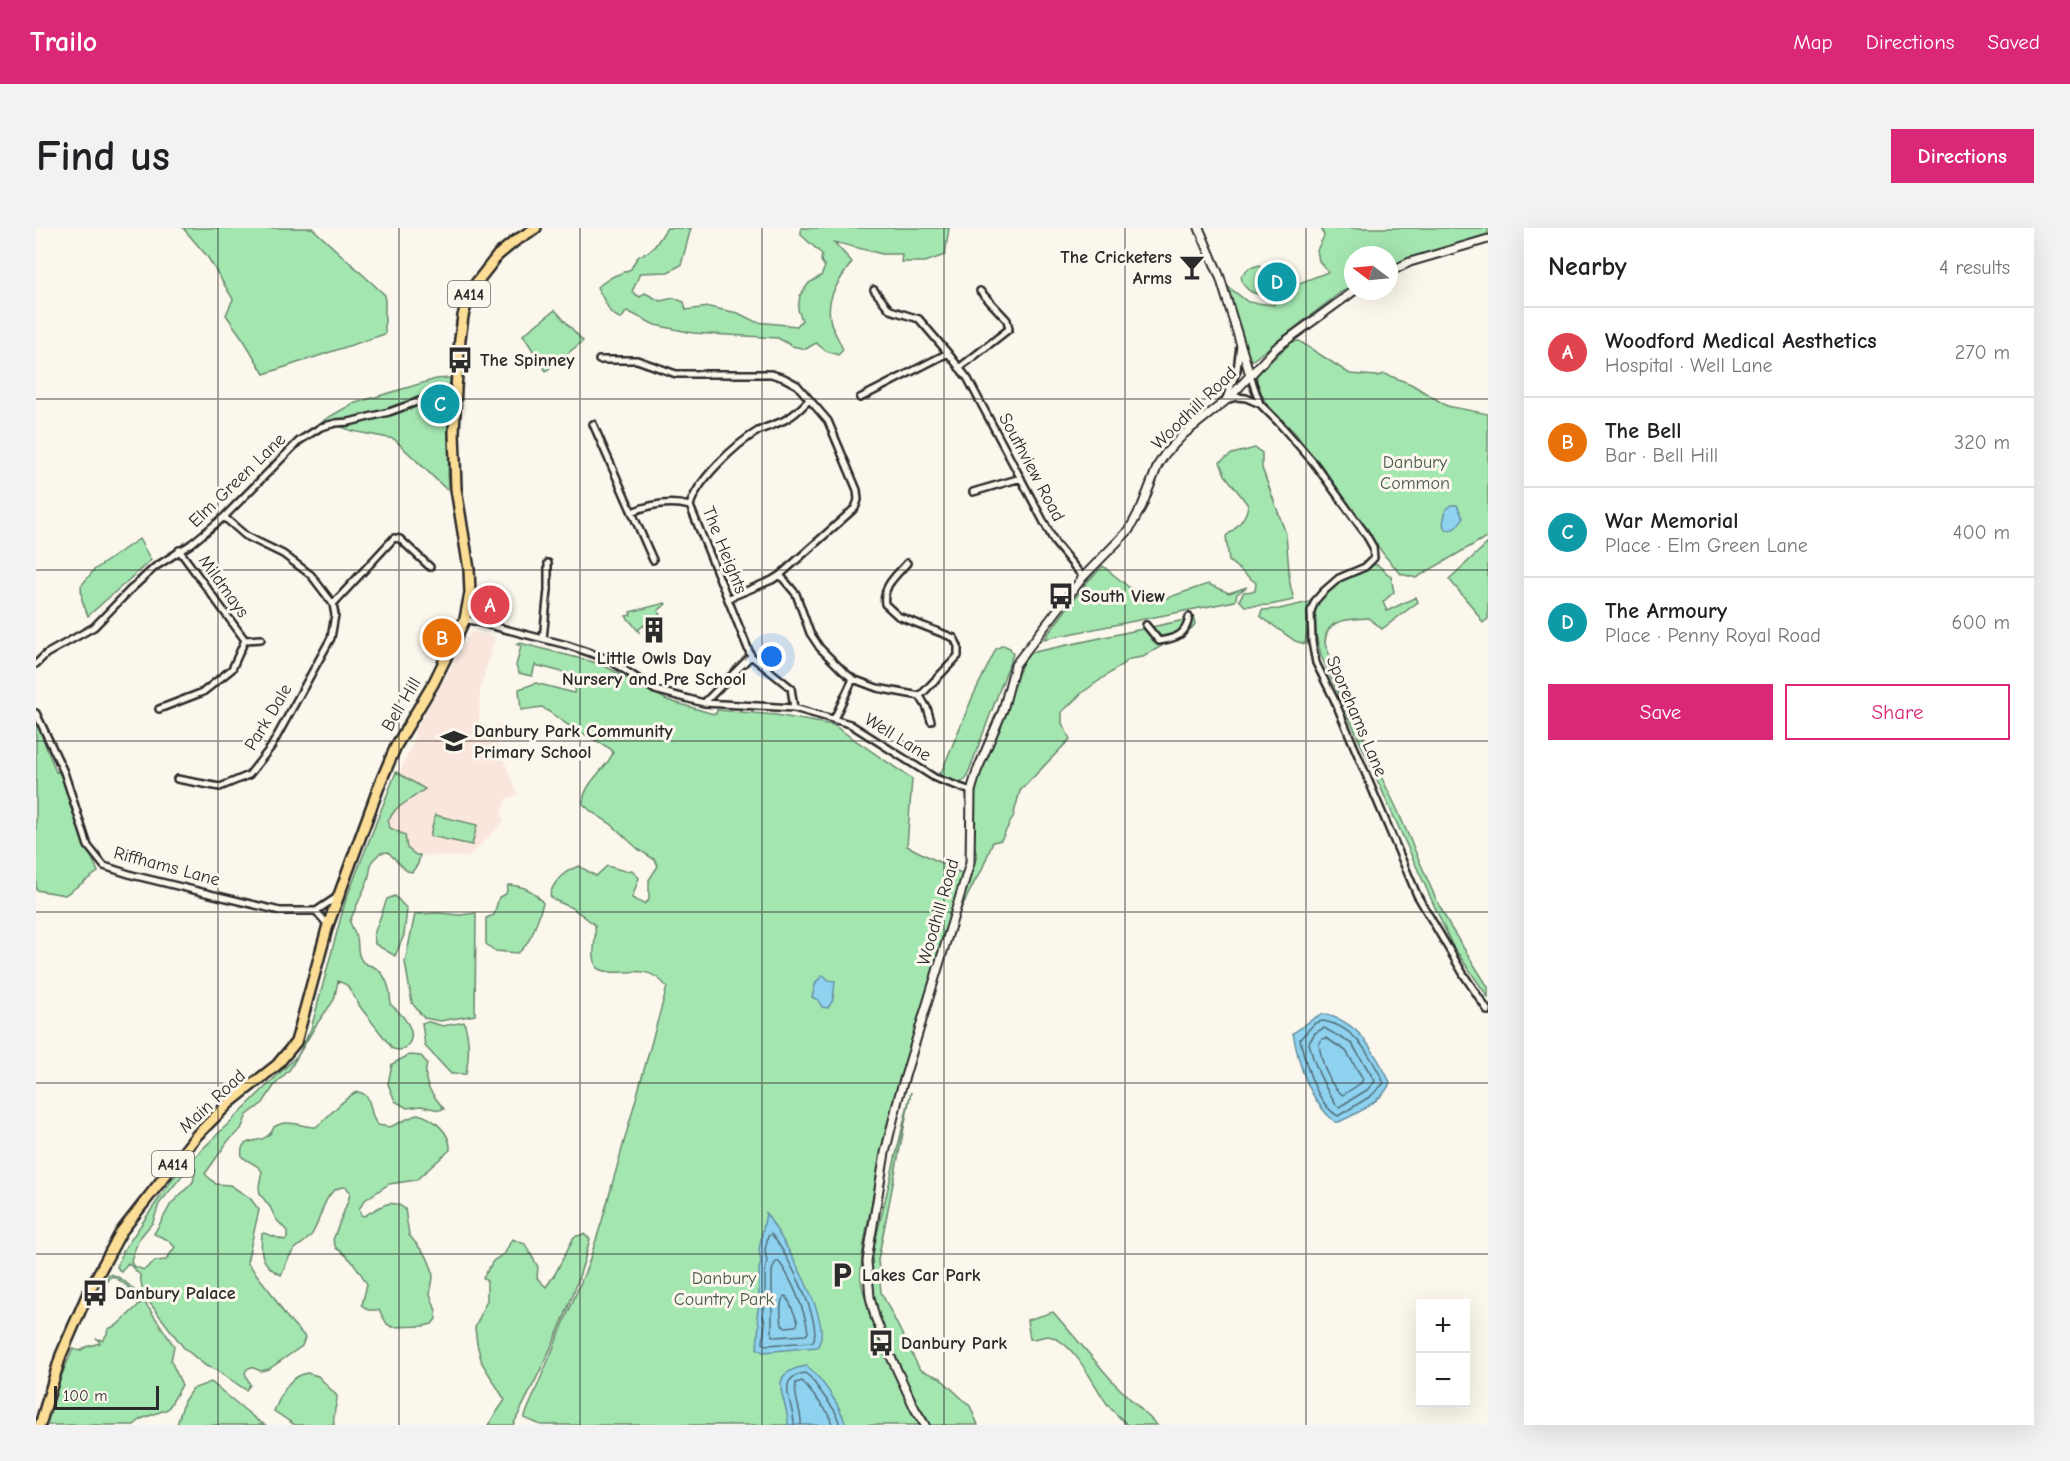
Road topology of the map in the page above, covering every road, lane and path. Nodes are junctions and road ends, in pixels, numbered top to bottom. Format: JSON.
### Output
{"nodes":[{"id":1,"x":536,"y":228,"type":"edge"},
{"id":2,"x":1199,"y":228,"type":"edge"},
{"id":3,"x":1488,"y":239,"type":"edge"},
{"id":4,"x":1398,"y":268,"type":"edge"},
{"id":5,"x":874,"y":290,"type":"dead end"},
{"id":6,"x":980,"y":291,"type":"dead end"},
{"id":7,"x":1344,"y":298,"type":"edge"},
{"id":8,"x":1241,"y":342,"type":"junction"},
{"id":9,"x":948,"y":353,"type":"junction"},
{"id":10,"x":599,"y":360,"type":"dead end"},
{"id":11,"x":960,"y":368,"type":"junction"},
{"id":12,"x":1250,"y":375,"type":"junction"},
{"id":13,"x":456,"y":388,"type":"junction"},
{"id":14,"x":860,"y":398,"type":"dead end"},
{"id":15,"x":810,"y":400,"type":"junction"},
{"id":16,"x":1226,"y":401,"type":"junction"},
{"id":17,"x":1260,"y":404,"type":"junction"},
{"id":18,"x":593,"y":424,"type":"dead end"},
{"id":19,"x":1021,"y":478,"type":"junction"},
{"id":20,"x":973,"y":492,"type":"dead end"},
{"id":21,"x":690,"y":506,"type":"junction"},
{"id":22,"x":632,"y":512,"type":"junction"},
{"id":23,"x":224,"y":517,"type":"junction"},
{"id":24,"x":179,"y":550,"type":"junction"},
{"id":25,"x":653,"y":560,"type":"dead end"},
{"id":26,"x":548,"y":563,"type":"dead end"},
{"id":27,"x":907,"y":563,"type":"dead end"},
{"id":28,"x":430,"y":567,"type":"dead end"},
{"id":29,"x":780,"y":575,"type":"junction"},
{"id":30,"x":1083,"y":577,"type":"junction"},
{"id":31,"x":729,"y":597,"type":"junction"},
{"id":32,"x":333,"y":604,"type":"junction"},
{"id":33,"x":1190,"y":617,"type":"dead end"},
{"id":34,"x":465,"y":619,"type":"junction"},
{"id":35,"x":1146,"y":625,"type":"dead end"},
{"id":36,"x":261,"y":639,"type":"dead end"},
{"id":37,"x":543,"y":639,"type":"junction"},
{"id":38,"x":245,"y":640,"type":"junction"},
{"id":39,"x":751,"y":656,"type":"junction"},
{"id":40,"x":36,"y":663,"type":"edge"},
{"id":41,"x":853,"y":679,"type":"junction"},
{"id":42,"x":920,"y":696,"type":"junction"},
{"id":43,"x":704,"y":703,"type":"junction"},
{"id":44,"x":794,"y":708,"type":"junction"},
{"id":45,"x":159,"y":709,"type":"dead end"},
{"id":46,"x":36,"y":713,"type":"edge"},
{"id":47,"x":834,"y":719,"type":"junction"},
{"id":48,"x":931,"y":722,"type":"dead end"},
{"id":49,"x":177,"y":779,"type":"dead end"},
{"id":50,"x":971,"y":791,"type":"junction"},
{"id":51,"x":339,"y":895,"type":"junction"},
{"id":52,"x":316,"y":911,"type":"junction"},
{"id":53,"x":328,"y":925,"type":"junction"},
{"id":54,"x":1488,"y":1011,"type":"edge"},
{"id":55,"x":40,"y":1425,"type":"edge"},
{"id":56,"x":925,"y":1425,"type":"edge"}],
"edges":[{"from":1,"to":13,"type":"main road","number":"A414"},
{"from":2,"to":8,"type":"street"},
{"from":3,"to":4,"type":"street"},
{"from":5,"to":9,"type":"street","name":"Southview Road"},
{"from":6,"to":11,"type":"street"},
{"from":7,"to":12,"type":"street","name":"Woodhill Road"},
{"from":8,"to":12,"type":"street"},
{"from":8,"to":16,"type":"street"},
{"from":9,"to":11,"type":"street","name":"Southview Road"},
{"from":9,"to":14,"type":"street"},
{"from":10,"to":15,"type":"street"},
{"from":11,"to":19,"type":"street","name":"Southview Road"},
{"from":12,"to":16,"type":"street","name":"Woodhill Road"},
{"from":12,"to":17,"type":"street","name":"Sporehams Lane"},
{"from":13,"to":23,"type":"street","name":"Elm Green Lane"},
{"from":13,"to":34,"type":"main road","name":"Bell Hill","number":"A414"},
{"from":15,"to":21,"type":"street","name":"The Heights"},
{"from":15,"to":29,"type":"street"},
{"from":16,"to":17,"type":"street"},
{"from":16,"to":30,"type":"street","name":"Woodhill Road"},
{"from":17,"to":54,"type":"street","name":"Sporehams Lane"},
{"from":18,"to":22,"type":"street"},
{"from":19,"to":20,"type":"street"},
{"from":19,"to":30,"type":"street","name":"Southview Road"},
{"from":21,"to":22,"type":"street"},
{"from":21,"to":31,"type":"street","name":"The Heights"},
{"from":22,"to":25,"type":"street"},
{"from":23,"to":24,"type":"street","name":"Elm Green Lane"},
{"from":23,"to":32,"type":"street"},
{"from":24,"to":38,"type":"street","name":"Mildmays"},
{"from":24,"to":40,"type":"street","name":"Elm Green Lane"},
{"from":26,"to":37,"type":"street"},
{"from":27,"to":42,"type":"street"},
{"from":28,"to":32,"type":"street"},
{"from":29,"to":31,"type":"street"},
{"from":29,"to":41,"type":"street"},
{"from":30,"to":50,"type":"street","name":"Woodhill Road"},
{"from":31,"to":39,"type":"street","name":"The Heights"},
{"from":32,"to":49,"type":"street","name":"Park Dale"},
{"from":33,"to":35,"type":"street"},
{"from":34,"to":37,"type":"street","name":"Well Lane"},
{"from":34,"to":51,"type":"main road","name":"Bell Hill","number":"A414"},
{"from":36,"to":38,"type":"street","name":"Mildmays"},
{"from":37,"to":43,"type":"street","name":"Well Lane"},
{"from":38,"to":45,"type":"street","name":"Mildmays"},
{"from":39,"to":43,"type":"street"},
{"from":39,"to":44,"type":"street"},
{"from":41,"to":42,"type":"street"},
{"from":41,"to":47,"type":"street"},
{"from":42,"to":48,"type":"street"},
{"from":43,"to":44,"type":"street","name":"Well Lane"},
{"from":44,"to":47,"type":"street","name":"Well Lane"},
{"from":46,"to":52,"type":"street","name":"Riffhams Lane"},
{"from":47,"to":50,"type":"street","name":"Well Lane"},
{"from":50,"to":56,"type":"street","name":"Woodhill Road"},
{"from":51,"to":52,"type":"street"},
{"from":51,"to":53,"type":"main road","name":"Bell Hill","number":"A414"},
{"from":52,"to":53,"type":"street"},
{"from":53,"to":55,"type":"main road","name":"Main Road","number":"A414"}]}
